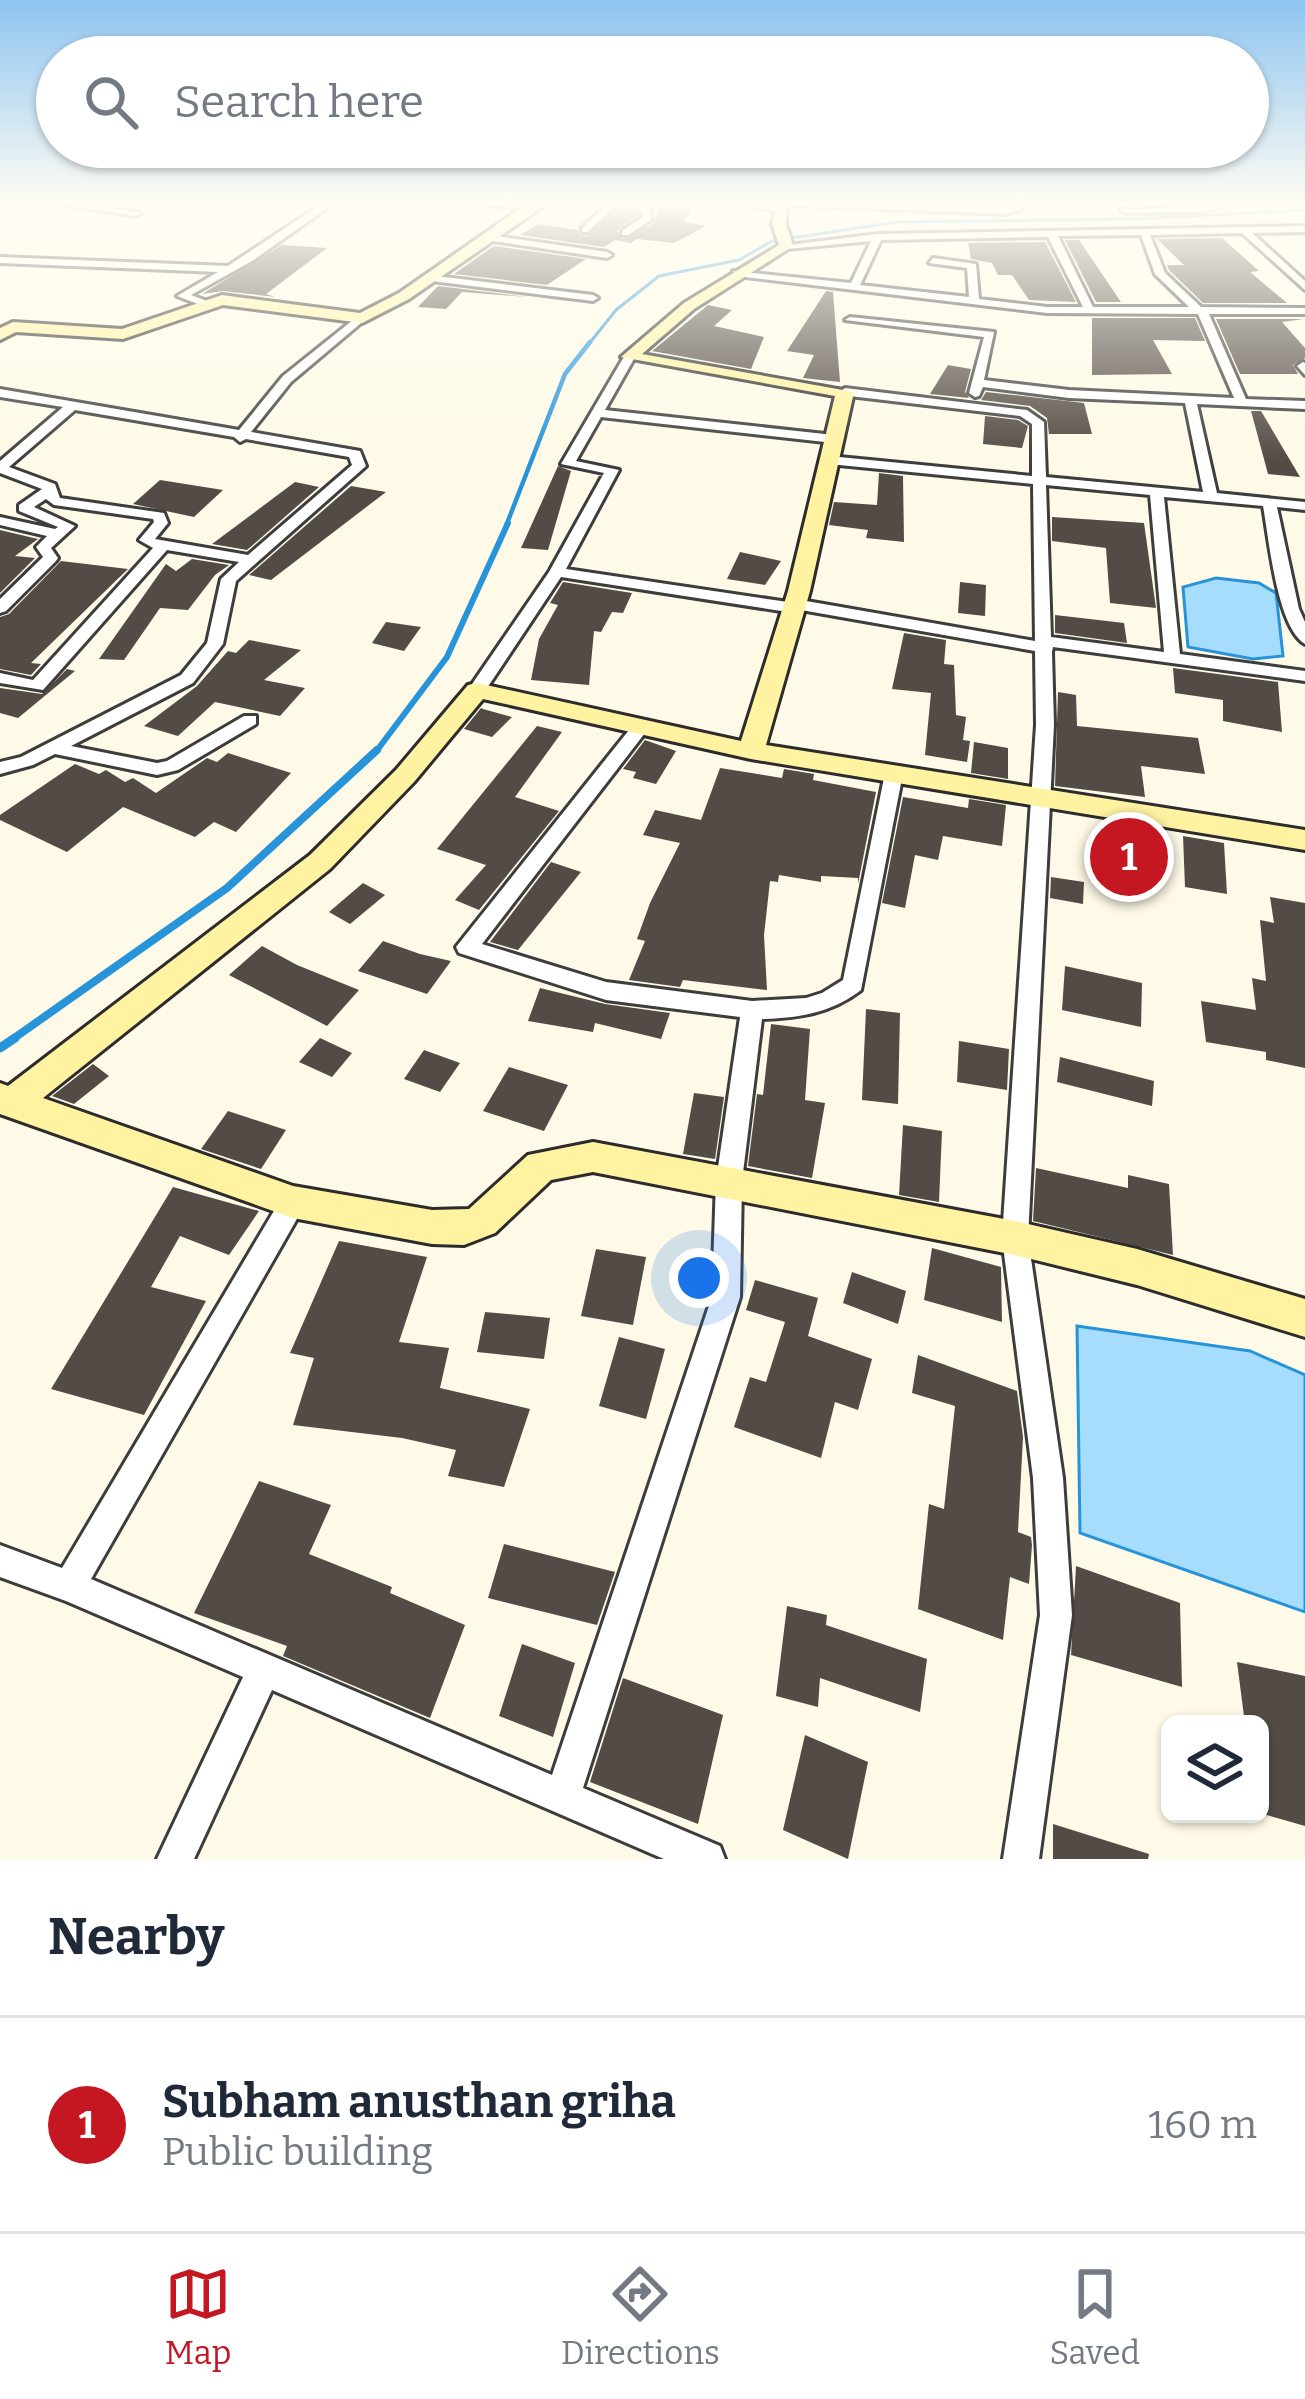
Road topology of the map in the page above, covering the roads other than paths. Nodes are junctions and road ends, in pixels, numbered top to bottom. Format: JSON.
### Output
{"nodes":[{"id":1,"x":197,"y":288,"type":"edge"},
{"id":2,"x":412,"y":288,"type":"edge"},
{"id":3,"x":508,"y":288,"type":"edge"},
{"id":4,"x":715,"y":288,"type":"edge"},
{"id":5,"x":862,"y":288,"type":"edge"},
{"id":6,"x":973,"y":288,"type":"edge"},
{"id":7,"x":1078,"y":288,"type":"edge"},
{"id":8,"x":1175,"y":288,"type":"edge"},
{"id":9,"x":593,"y":298,"type":"dead end"},
{"id":10,"x":974,"y":298,"type":"junction"},
{"id":11,"x":203,"y":303,"type":"junction"},
{"id":12,"x":1090,"y":311,"type":"junction"},
{"id":13,"x":1200,"y":311,"type":"junction"},
{"id":14,"x":1305,"y":311,"type":"edge"},
{"id":15,"x":362,"y":319,"type":"junction"},
{"id":16,"x":850,"y":320,"type":"dead end"},
{"id":17,"x":4,"y":330,"type":"edge"},
{"id":18,"x":629,"y":358,"type":"junction"},
{"id":19,"x":978,"y":383,"type":"junction"},
{"id":20,"x":845,"y":392,"type":"junction"},
{"id":21,"x":0,"y":393,"type":"edge"},
{"id":22,"x":1190,"y":398,"type":"junction"},
{"id":23,"x":1241,"y":401,"type":"junction"},
{"id":24,"x":1305,"y":405,"type":"edge"},
{"id":25,"x":72,"y":406,"type":"junction"},
{"id":26,"x":971,"y":406,"type":"junction"},
{"id":27,"x":596,"y":413,"type":"junction"},
{"id":28,"x":241,"y":438,"type":"junction"},
{"id":29,"x":833,"y":439,"type":"junction"},
{"id":30,"x":829,"y":460,"type":"junction"},
{"id":31,"x":0,"y":468,"type":"edge"},
{"id":32,"x":1041,"y":481,"type":"junction"},
{"id":33,"x":51,"y":489,"type":"junction"},
{"id":34,"x":1157,"y":492,"type":"junction"},
{"id":35,"x":1210,"y":497,"type":"junction"},
{"id":36,"x":1269,"y":503,"type":"junction"},
{"id":37,"x":1305,"y":506,"type":"edge"},
{"id":38,"x":0,"y":521,"type":"edge"},
{"id":39,"x":56,"y":534,"type":"junction"},
{"id":40,"x":163,"y":546,"type":"junction"},
{"id":41,"x":252,"y":560,"type":"junction"},
{"id":42,"x":556,"y":572,"type":"junction"},
{"id":43,"x":794,"y":606,"type":"junction"},
{"id":44,"x":0,"y":608,"type":"edge"},
{"id":45,"x":1305,"y":639,"type":"edge"},
{"id":46,"x":1046,"y":644,"type":"junction"},
{"id":47,"x":1172,"y":655,"type":"junction"},
{"id":48,"x":1305,"y":676,"type":"edge"},
{"id":49,"x":0,"y":678,"type":"edge"},
{"id":50,"x":477,"y":690,"type":"junction"},
{"id":51,"x":250,"y":720,"type":"dead end"},
{"id":52,"x":639,"y":729,"type":"junction"},
{"id":53,"x":54,"y":748,"type":"junction"},
{"id":54,"x":751,"y":752,"type":"junction"},
{"id":55,"x":0,"y":768,"type":"edge"},
{"id":56,"x":894,"y":773,"type":"junction"},
{"id":57,"x":1042,"y":800,"type":"junction"},
{"id":58,"x":1305,"y":840,"type":"edge"},
{"id":59,"x":752,"y":1010,"type":"junction"},
{"id":60,"x":5,"y":1100,"type":"edge"},
{"id":61,"x":729,"y":1181,"type":"junction"},
{"id":62,"x":293,"y":1202,"type":"junction"},
{"id":63,"x":1016,"y":1238,"type":"junction"},
{"id":64,"x":1305,"y":1318,"type":"edge"},
{"id":65,"x":0,"y":1561,"type":"edge"},
{"id":66,"x":69,"y":1586,"type":"junction"},
{"id":67,"x":263,"y":1671,"type":"junction"},
{"id":68,"x":562,"y":1799,"type":"junction"},
{"id":69,"x":175,"y":1859,"type":"edge"},
{"id":70,"x":707,"y":1859,"type":"edge"},
{"id":71,"x":1021,"y":1859,"type":"edge"}],
"edges":[{"from":1,"to":11,"type":"street"},
{"from":2,"to":15,"type":"street"},
{"from":3,"to":9,"type":"street"},
{"from":4,"to":18,"type":"street"},
{"from":5,"to":10,"type":"street"},
{"from":6,"to":10,"type":"street"},
{"from":7,"to":12,"type":"street"},
{"from":8,"to":13,"type":"street"},
{"from":10,"to":12,"type":"street"},
{"from":11,"to":15,"type":"street"},
{"from":11,"to":17,"type":"street"},
{"from":12,"to":13,"type":"street"},
{"from":13,"to":14,"type":"street"},
{"from":13,"to":23,"type":"street"},
{"from":15,"to":28,"type":"street"},
{"from":16,"to":19,"type":"street"},
{"from":18,"to":20,"type":"street"},
{"from":18,"to":27,"type":"street"},
{"from":19,"to":22,"type":"street"},
{"from":19,"to":26,"type":"street"},
{"from":20,"to":26,"type":"street"},
{"from":20,"to":29,"type":"street"},
{"from":21,"to":25,"type":"street"},
{"from":22,"to":23,"type":"street"},
{"from":22,"to":35,"type":"street"},
{"from":23,"to":24,"type":"street"},
{"from":25,"to":28,"type":"street"},
{"from":25,"to":31,"type":"street"},
{"from":26,"to":32,"type":"street"},
{"from":27,"to":29,"type":"street"},
{"from":27,"to":42,"type":"street"},
{"from":28,"to":41,"type":"street"},
{"from":29,"to":30,"type":"street"},
{"from":30,"to":32,"type":"street"},
{"from":30,"to":43,"type":"street"},
{"from":31,"to":33,"type":"street"},
{"from":32,"to":34,"type":"street"},
{"from":32,"to":46,"type":"street"},
{"from":33,"to":39,"type":"street"},
{"from":33,"to":40,"type":"street"},
{"from":34,"to":35,"type":"street"},
{"from":34,"to":47,"type":"street"},
{"from":35,"to":36,"type":"street"},
{"from":36,"to":37,"type":"street"},
{"from":36,"to":45,"type":"street"},
{"from":38,"to":39,"type":"street"},
{"from":39,"to":44,"type":"street"},
{"from":40,"to":41,"type":"street"},
{"from":40,"to":49,"type":"street"},
{"from":41,"to":53,"type":"street"},
{"from":42,"to":43,"type":"street"},
{"from":42,"to":50,"type":"street"},
{"from":43,"to":46,"type":"street"},
{"from":43,"to":54,"type":"street"},
{"from":46,"to":47,"type":"street"},
{"from":46,"to":57,"type":"street"},
{"from":47,"to":48,"type":"street"},
{"from":50,"to":52,"type":"street"},
{"from":50,"to":60,"type":"street"},
{"from":51,"to":53,"type":"street"},
{"from":52,"to":54,"type":"street"},
{"from":52,"to":59,"type":"street"},
{"from":53,"to":55,"type":"street"},
{"from":54,"to":56,"type":"street"},
{"from":56,"to":57,"type":"street"},
{"from":56,"to":59,"type":"street"},
{"from":57,"to":58,"type":"street"},
{"from":57,"to":63,"type":"street"},
{"from":59,"to":61,"type":"street"},
{"from":60,"to":62,"type":"street"},
{"from":61,"to":62,"type":"street"},
{"from":61,"to":63,"type":"street"},
{"from":61,"to":68,"type":"street"},
{"from":62,"to":66,"type":"street"},
{"from":63,"to":64,"type":"street"},
{"from":63,"to":71,"type":"street"},
{"from":65,"to":66,"type":"street"},
{"from":66,"to":67,"type":"street"},
{"from":67,"to":68,"type":"street"},
{"from":67,"to":69,"type":"street"},
{"from":68,"to":70,"type":"street"}]}
